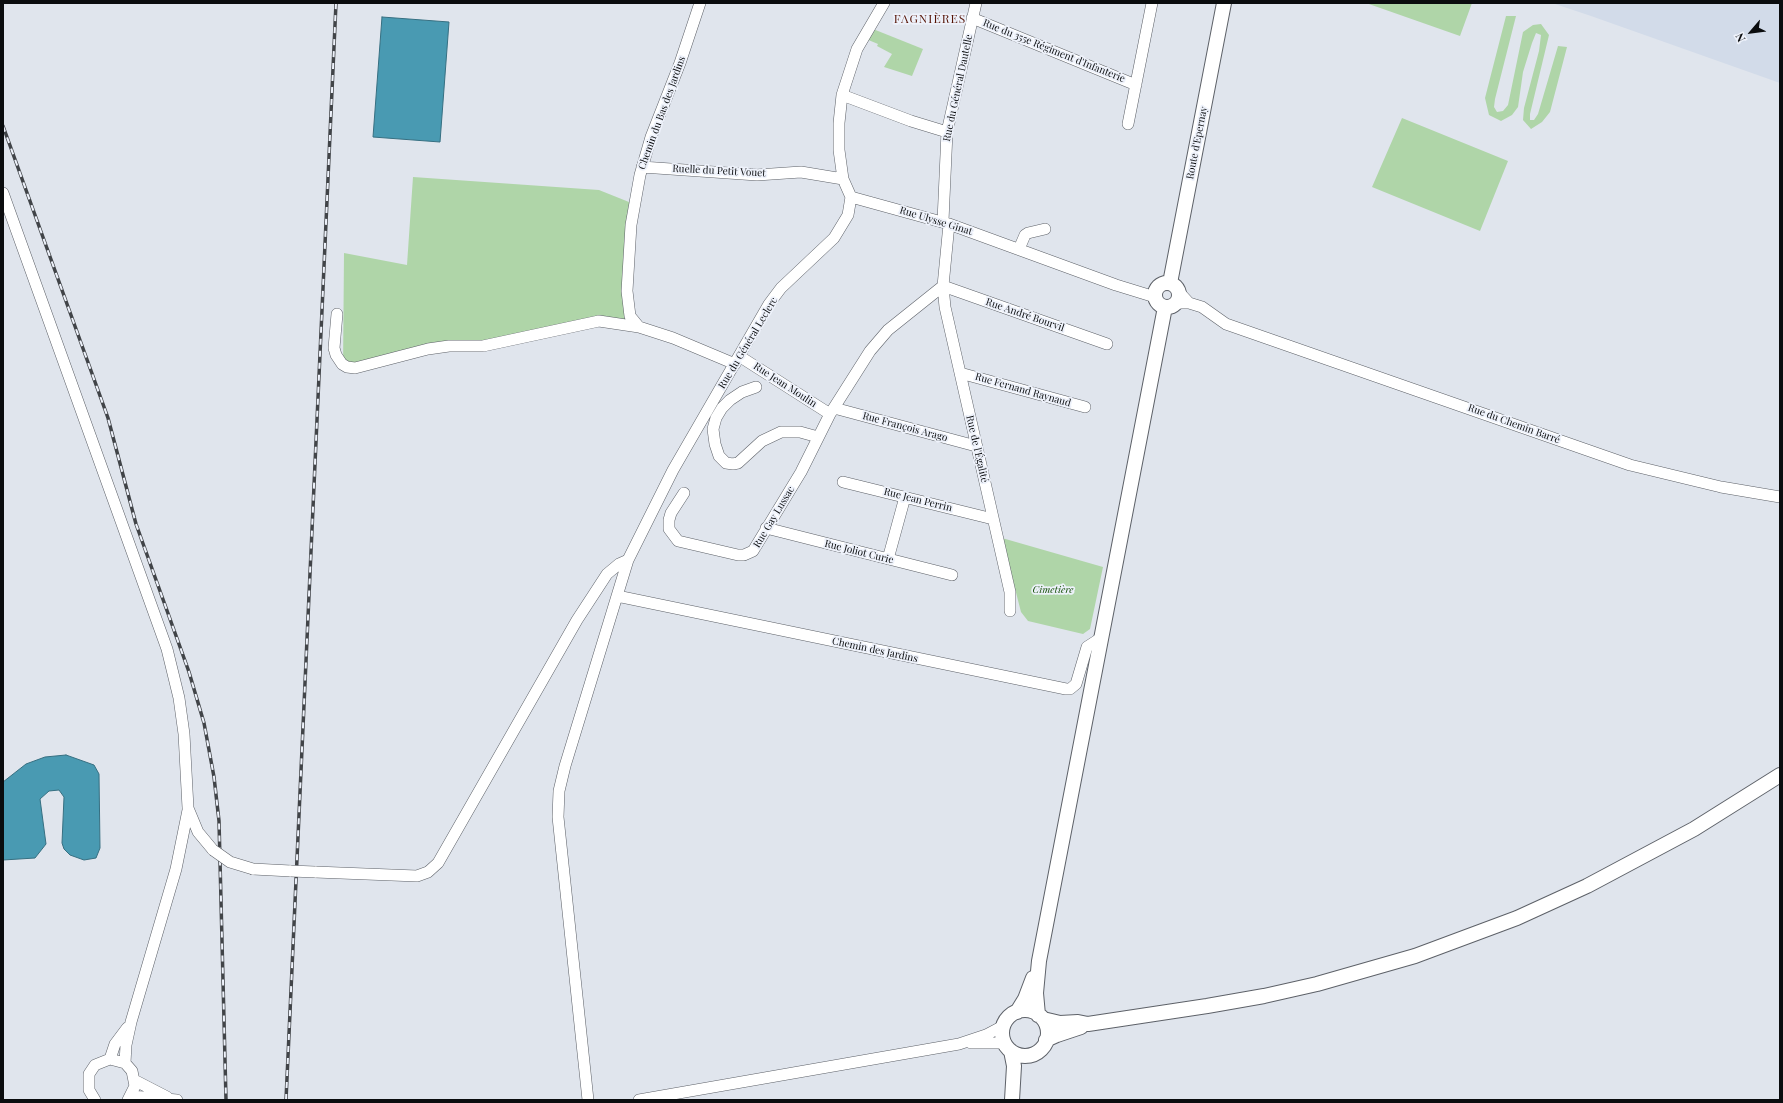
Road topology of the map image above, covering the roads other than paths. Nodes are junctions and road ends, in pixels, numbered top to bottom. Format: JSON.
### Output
{"nodes":[{"id":1,"x":700,"y":3,"type":"edge"},
{"id":2,"x":884,"y":3,"type":"edge"},
{"id":3,"x":976,"y":3,"type":"edge"},
{"id":4,"x":1152,"y":3,"type":"edge"},
{"id":5,"x":1224,"y":3,"type":"edge"},
{"id":6,"x":972,"y":18,"type":"junction"},
{"id":7,"x":1136,"y":85,"type":"junction"},
{"id":8,"x":842,"y":95,"type":"junction"},
{"id":9,"x":1128,"y":124,"type":"dead end"},
{"id":10,"x":947,"y":132,"type":"junction"},
{"id":11,"x":642,"y":167,"type":"junction"},
{"id":12,"x":843,"y":179,"type":"junction"},
{"id":13,"x":3,"y":193,"type":"edge"},
{"id":14,"x":850,"y":197,"type":"junction"},
{"id":15,"x":946,"y":222,"type":"junction"},
{"id":16,"x":1044,"y":229,"type":"dead end"},
{"id":17,"x":1019,"y":249,"type":"junction"},
{"id":18,"x":943,"y":286,"type":"junction"},
{"id":19,"x":1155,"y":297,"type":"junction"},
{"id":20,"x":1176,"y":298,"type":"junction"},
{"id":21,"x":337,"y":314,"type":"dead end"},
{"id":22,"x":640,"y":327,"type":"junction"},
{"id":23,"x":1107,"y":344,"type":"dead end"},
{"id":24,"x":737,"y":360,"type":"junction"},
{"id":25,"x":960,"y":373,"type":"junction"},
{"id":26,"x":756,"y":387,"type":"dead end"},
{"id":27,"x":1085,"y":407,"type":"dead end"},
{"id":28,"x":832,"y":411,"type":"junction"},
{"id":29,"x":818,"y":436,"type":"junction"},
{"id":30,"x":976,"y":446,"type":"junction"},
{"id":31,"x":843,"y":482,"type":"dead end"},
{"id":32,"x":684,"y":493,"type":"dead end"},
{"id":33,"x":905,"y":497,"type":"junction"},
{"id":34,"x":1780,"y":497,"type":"edge"},
{"id":35,"x":993,"y":519,"type":"junction"},
{"id":36,"x":766,"y":528,"type":"junction"},
{"id":37,"x":888,"y":559,"type":"junction"},
{"id":38,"x":628,"y":560,"type":"junction"},
{"id":39,"x":952,"y":575,"type":"dead end"},
{"id":40,"x":617,"y":596,"type":"junction"},
{"id":41,"x":1010,"y":611,"type":"dead end"},
{"id":42,"x":1101,"y":638,"type":"junction"},
{"id":43,"x":1780,"y":775,"type":"edge"},
{"id":44,"x":188,"y":808,"type":"junction"},
{"id":45,"x":1039,"y":961,"type":"junction"},
{"id":46,"x":1016,"y":1012,"type":"junction"},
{"id":47,"x":1041,"y":1017,"type":"junction"},
{"id":48,"x":131,"y":1022,"type":"junction"},
{"id":49,"x":1088,"y":1024,"type":"junction"},
{"id":50,"x":1003,"y":1026,"type":"junction"},
{"id":51,"x":1046,"y":1040,"type":"junction"},
{"id":52,"x":958,"y":1044,"type":"junction"},
{"id":53,"x":1008,"y":1047,"type":"junction"},
{"id":54,"x":1033,"y":1055,"type":"junction"},
{"id":55,"x":110,"y":1059,"type":"junction"},
{"id":56,"x":125,"y":1063,"type":"junction"},
{"id":57,"x":136,"y":1081,"type":"junction"},
{"id":58,"x":130,"y":1098,"type":"edge"},
{"id":59,"x":174,"y":1099,"type":"edge"},
{"id":60,"x":1012,"y":1099,"type":"edge"},
{"id":61,"x":95,"y":1100,"type":"edge"},
{"id":62,"x":588,"y":1100,"type":"edge"},
{"id":63,"x":639,"y":1100,"type":"edge"}],
"edges":[{"from":1,"to":11,"type":"street","name":"Chemin du Bas des Jardins"},
{"from":2,"to":8,"type":"street","name":"Rue du Général Leclerc"},
{"from":3,"to":6,"type":"street","name":"Rue du Général Dautelle"},
{"from":4,"to":7,"type":"street","name":"Rue du 355e Régiment d'Infanterie"},
{"from":5,"to":20,"type":"main road","name":"Route d'Epernay"},
{"from":6,"to":7,"type":"street","name":"Rue du 355e Régiment d'Infanterie"},
{"from":6,"to":10,"type":"street","name":"Rue du Général Dautelle"},
{"from":7,"to":9,"type":"street","name":"Rue du 355e Régiment d'Infanterie"},
{"from":8,"to":10,"type":"street"},
{"from":8,"to":12,"type":"street","name":"Rue du Général Leclerc"},
{"from":10,"to":15,"type":"street","name":"Rue du Général Dautelle"},
{"from":11,"to":12,"type":"street","name":"Ruelle du Petit Vouet"},
{"from":11,"to":22,"type":"street","name":"Chemin du Bas des Jardins"},
{"from":12,"to":14,"type":"street","name":"Rue du Général Leclerc"},
{"from":13,"to":44,"type":"street"},
{"from":14,"to":15,"type":"street","name":"Rue Ulysse Ginat"},
{"from":14,"to":24,"type":"street","name":"Rue du Général Leclerc"},
{"from":15,"to":17,"type":"street","name":"Rue Ulysse Ginat"},
{"from":15,"to":18,"type":"street","name":"Rue du Général Dautelle"},
{"from":16,"to":17,"type":"street"},
{"from":17,"to":19,"type":"street","name":"Rue Ulysse Ginat"},
{"from":18,"to":23,"type":"street","name":"Rue André Bourvil"},
{"from":18,"to":25,"type":"street","name":"Rue de l'Égalité"},
{"from":18,"to":28,"type":"street"},
{"from":19,"to":20,"type":"main road"},
{"from":19,"to":20,"type":"main road"},
{"from":20,"to":34,"type":"street","name":"Rue du Chemin Barré"},
{"from":20,"to":42,"type":"main road","name":"Route d'Epernay"},
{"from":21,"to":22,"type":"street","name":"Rue Jean Moulin"},
{"from":22,"to":24,"type":"street","name":"Rue Jean Moulin"},
{"from":24,"to":28,"type":"street","name":"Rue Jean Moulin"},
{"from":24,"to":38,"type":"street","name":"Rue du Général Leclerc"},
{"from":25,"to":27,"type":"street","name":"Rue Fernand Raynaud"},
{"from":25,"to":30,"type":"street","name":"Rue de l'Égalité"},
{"from":26,"to":29,"type":"street"},
{"from":28,"to":29,"type":"street","name":"Rue Gay Lussac"},
{"from":28,"to":30,"type":"street","name":"Rue François Arago"},
{"from":29,"to":36,"type":"street","name":"Rue Gay Lussac"},
{"from":30,"to":35,"type":"street","name":"Rue de l'Égalité"},
{"from":31,"to":33,"type":"street","name":"Rue Jean Perrin"},
{"from":32,"to":36,"type":"street","name":"Rue Gay Lussac"},
{"from":33,"to":35,"type":"street","name":"Rue Jean Perrin"},
{"from":33,"to":37,"type":"street"},
{"from":35,"to":41,"type":"street","name":"Rue de l'Égalité"},
{"from":36,"to":37,"type":"street","name":"Rue Joliot Curie"},
{"from":37,"to":39,"type":"street","name":"Rue Joliot Curie"},
{"from":38,"to":40,"type":"street","name":"Rue du Général Leclerc"},
{"from":38,"to":44,"type":"street","bridge":true},
{"from":40,"to":42,"type":"street","name":"Chemin des Jardins"},
{"from":40,"to":62,"type":"street","name":"Rue du Général Leclerc"},
{"from":42,"to":45,"type":"main road","name":"Route d'Epernay"},
{"from":43,"to":49,"type":"main road"},
{"from":44,"to":48,"type":"street"},
{"from":45,"to":46,"type":"main road"},
{"from":45,"to":47,"type":"main road"},
{"from":46,"to":47,"type":"main road"},
{"from":46,"to":50,"type":"main road"},
{"from":47,"to":49,"type":"main road"},
{"from":47,"to":51,"type":"main road"},
{"from":48,"to":55,"type":"street"},
{"from":48,"to":56,"type":"street"},
{"from":49,"to":51,"type":"main road"},
{"from":50,"to":52,"type":"street"},
{"from":50,"to":53,"type":"main road"},
{"from":51,"to":54,"type":"main road"},
{"from":52,"to":53,"type":"street"},
{"from":52,"to":63,"type":"street"},
{"from":53,"to":54,"type":"main road"},
{"from":53,"to":60,"type":"main road"},
{"from":54,"to":60,"type":"main road"},
{"from":55,"to":56,"type":"street"},
{"from":55,"to":61,"type":"street"},
{"from":56,"to":57,"type":"street"},
{"from":57,"to":58,"type":"street"},
{"from":57,"to":59,"type":"street"},
{"from":58,"to":59,"type":"street"}]}
